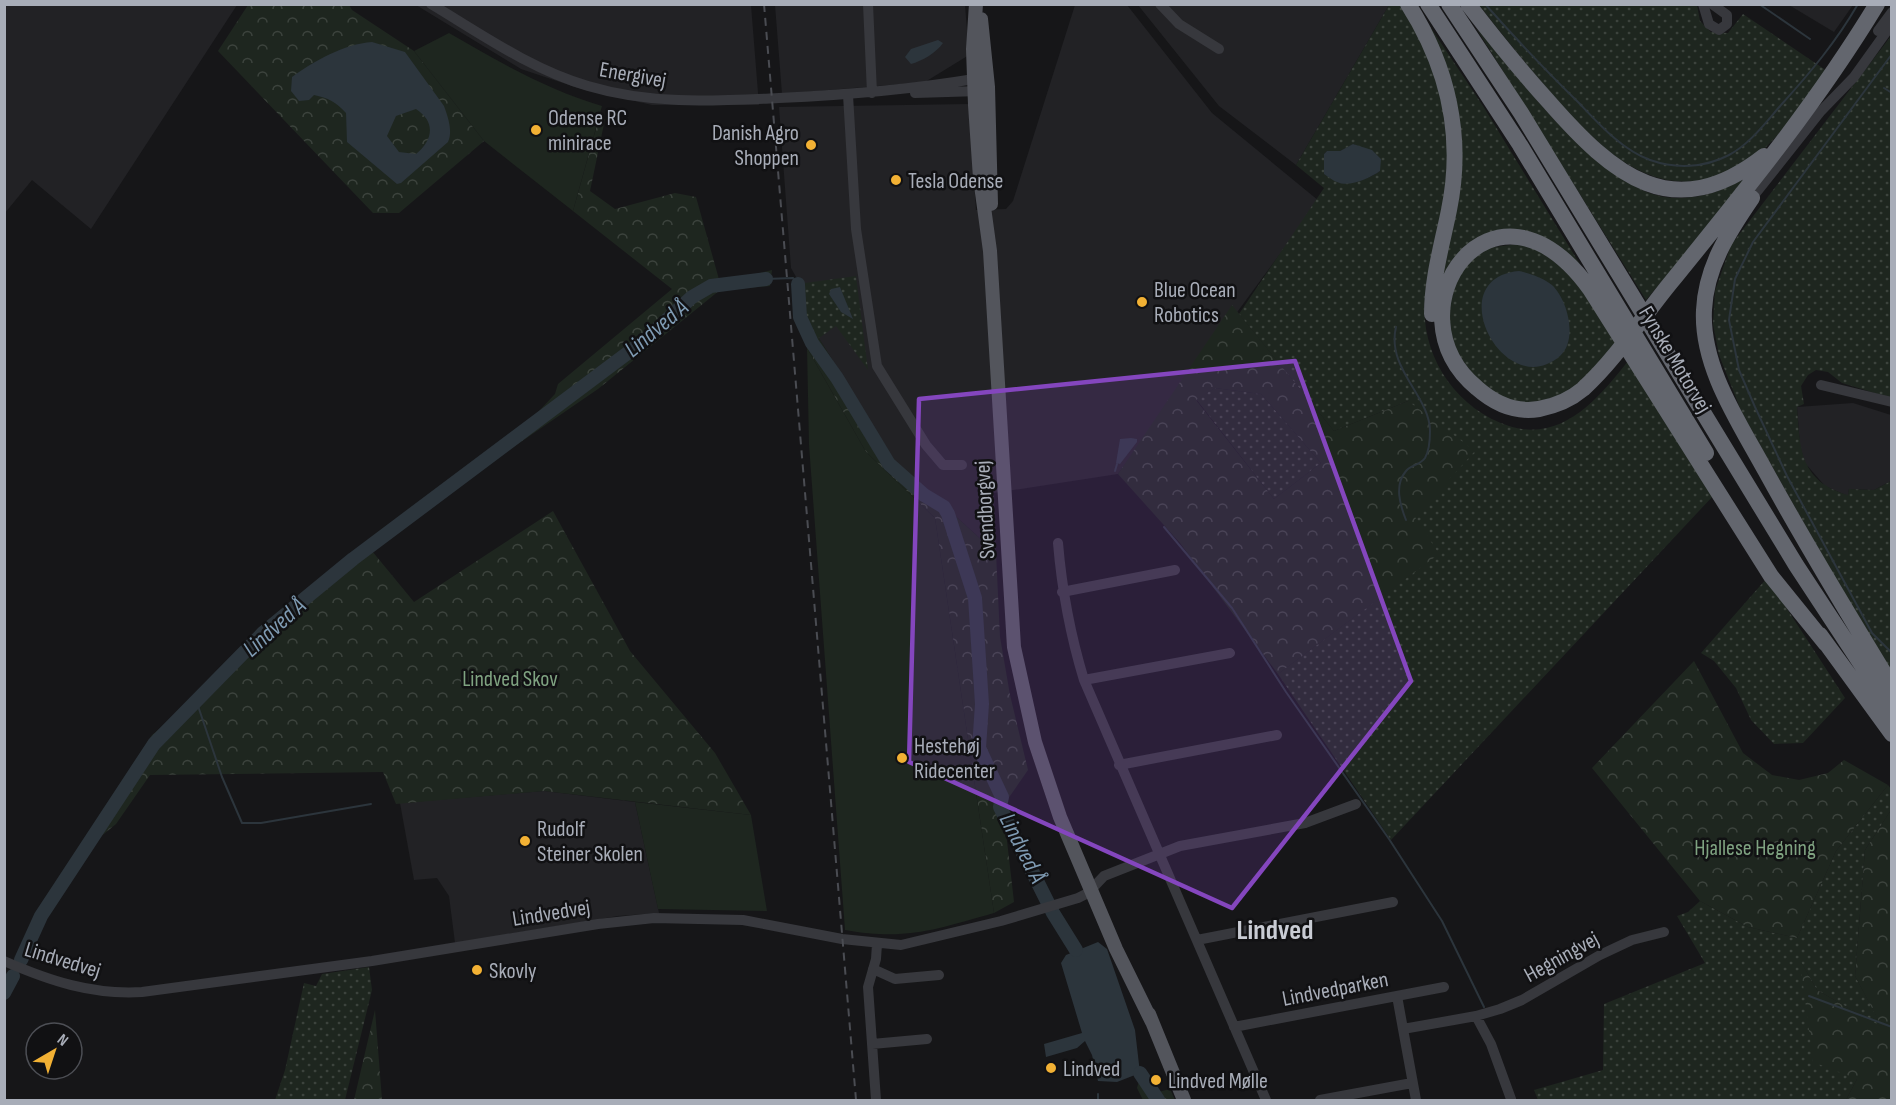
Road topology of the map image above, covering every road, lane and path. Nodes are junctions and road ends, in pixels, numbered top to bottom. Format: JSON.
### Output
{"nodes":[{"id":1,"x":431,"y":4,"type":"edge"},
{"id":2,"x":868,"y":4,"type":"edge"},
{"id":3,"x":978,"y":4,"type":"edge"},
{"id":4,"x":1160,"y":4,"type":"edge"},
{"id":5,"x":1408,"y":4,"type":"edge"},
{"id":6,"x":1428,"y":4,"type":"edge"},
{"id":7,"x":1449,"y":4,"type":"edge"},
{"id":8,"x":1467,"y":4,"type":"edge"},
{"id":9,"x":1703,"y":4,"type":"edge"},
{"id":10,"x":1712,"y":4,"type":"edge"},
{"id":11,"x":1877,"y":4,"type":"edge"},
{"id":12,"x":1892,"y":12,"type":"edge"},
{"id":13,"x":1892,"y":24,"type":"edge"},
{"id":14,"x":1219,"y":49,"type":"dead end"},
{"id":15,"x":979,"y":88,"type":"junction"},
{"id":16,"x":873,"y":93,"type":"junction"},
{"id":17,"x":848,"y":95,"type":"junction"},
{"id":18,"x":1821,"y":111,"type":"junction"},
{"id":19,"x":1800,"y":119,"type":"junction"},
{"id":20,"x":1752,"y":198,"type":"junction"},
{"id":21,"x":990,"y":250,"type":"junction"},
{"id":22,"x":1673,"y":288,"type":"junction"},
{"id":23,"x":1606,"y":371,"type":"junction"},
{"id":24,"x":1821,"y":385,"type":"dead end"},
{"id":25,"x":1892,"y":402,"type":"edge"},
{"id":26,"x":962,"y":465,"type":"dead end"},
{"id":27,"x":1058,"y":543,"type":"dead end"},
{"id":28,"x":1175,"y":570,"type":"dead end"},
{"id":29,"x":1062,"y":592,"type":"junction"},
{"id":30,"x":1826,"y":644,"type":"junction"},
{"id":31,"x":1230,"y":653,"type":"dead end"},
{"id":32,"x":1084,"y":680,"type":"junction"},
{"id":33,"x":1892,"y":686,"type":"edge"},
{"id":34,"x":1892,"y":711,"type":"edge"},
{"id":35,"x":1892,"y":734,"type":"edge"},
{"id":36,"x":1277,"y":735,"type":"dead end"},
{"id":37,"x":1119,"y":765,"type":"junction"},
{"id":38,"x":1356,"y":804,"type":"dead end"},
{"id":39,"x":1157,"y":854,"type":"junction"},
{"id":40,"x":1093,"y":886,"type":"junction"},
{"id":41,"x":1394,"y":902,"type":"dead end"},
{"id":42,"x":1664,"y":932,"type":"dead end"},
{"id":43,"x":1197,"y":940,"type":"junction"},
{"id":44,"x":877,"y":944,"type":"junction"},
{"id":45,"x":4,"y":961,"type":"edge"},
{"id":46,"x":873,"y":969,"type":"junction"},
{"id":47,"x":939,"y":975,"type":"dead end"},
{"id":48,"x":1444,"y":987,"type":"dead end"},
{"id":49,"x":1397,"y":996,"type":"junction"},
{"id":50,"x":1476,"y":1016,"type":"junction"},
{"id":51,"x":1234,"y":1027,"type":"junction"},
{"id":52,"x":1403,"y":1029,"type":"junction"},
{"id":53,"x":927,"y":1039,"type":"dead end"},
{"id":54,"x":872,"y":1044,"type":"junction"},
{"id":55,"x":1412,"y":1083,"type":"junction"},
{"id":56,"x":1511,"y":1099,"type":"edge"},
{"id":57,"x":876,"y":1101,"type":"edge"},
{"id":58,"x":1184,"y":1101,"type":"edge"},
{"id":59,"x":1266,"y":1101,"type":"edge"},
{"id":60,"x":1320,"y":1101,"type":"edge"},
{"id":61,"x":1416,"y":1101,"type":"edge"}],
"edges":[{"from":1,"to":17,"type":"street","name":"Energivej"},
{"from":2,"to":16,"type":"street"},
{"from":3,"to":15,"type":"main road","name":"Svendborgvej"},
{"from":4,"to":14,"type":"street"},
{"from":5,"to":23,"type":"highway"},
{"from":6,"to":30,"type":"highway","name":"Fynske Motorvej"},
{"from":7,"to":34,"type":"highway","name":"Fynske Motorvej"},
{"from":8,"to":19,"type":"highway"},
{"from":9,"to":10,"type":"street"},
{"from":11,"to":19,"type":"highway"},
{"from":12,"to":18,"type":"street"},
{"from":13,"to":18,"type":"street"},
{"from":15,"to":16,"type":"street","name":"Energivej"},
{"from":15,"to":21,"type":"main road","name":"Svendborgvej"},
{"from":15,"to":21,"type":"main road","name":"Svendborgvej"},
{"from":16,"to":17,"type":"street","name":"Energivej"},
{"from":17,"to":26,"type":"street"},
{"from":18,"to":20,"type":"street"},
{"from":19,"to":22,"type":"highway"},
{"from":20,"to":22,"type":"highway"},
{"from":20,"to":33,"type":"highway"},
{"from":21,"to":40,"type":"main road","name":"Svendborgvej"},
{"from":22,"to":23,"type":"highway"},
{"from":23,"to":30,"type":"highway"},
{"from":24,"to":25,"type":"street"},
{"from":27,"to":29,"type":"street"},
{"from":28,"to":29,"type":"street"},
{"from":29,"to":32,"type":"street"},
{"from":30,"to":35,"type":"highway","name":"Fynske Motorvej"},
{"from":31,"to":32,"type":"street"},
{"from":32,"to":37,"type":"street"},
{"from":36,"to":37,"type":"street"},
{"from":37,"to":39,"type":"street"},
{"from":38,"to":39,"type":"street"},
{"from":39,"to":40,"type":"street"},
{"from":39,"to":43,"type":"street"},
{"from":40,"to":44,"type":"street","name":"Lindvedvej"},
{"from":40,"to":58,"type":"main road","name":"Svendborgvej"},
{"from":41,"to":43,"type":"street"},
{"from":42,"to":50,"type":"street","name":"Hegningvej"},
{"from":43,"to":51,"type":"street"},
{"from":44,"to":45,"type":"street","name":"Lindvedvej"},
{"from":44,"to":46,"type":"street"},
{"from":46,"to":47,"type":"street"},
{"from":46,"to":54,"type":"street"},
{"from":48,"to":49,"type":"street","name":"Lindvedparken"},
{"from":49,"to":51,"type":"street","name":"Lindvedparken"},
{"from":49,"to":52,"type":"street"},
{"from":50,"to":52,"type":"street","name":"Hegningvej"},
{"from":50,"to":56,"type":"street"},
{"from":51,"to":59,"type":"street"},
{"from":52,"to":55,"type":"street"},
{"from":53,"to":54,"type":"street"},
{"from":54,"to":57,"type":"street"},
{"from":55,"to":60,"type":"street"},
{"from":55,"to":61,"type":"street"}]}
